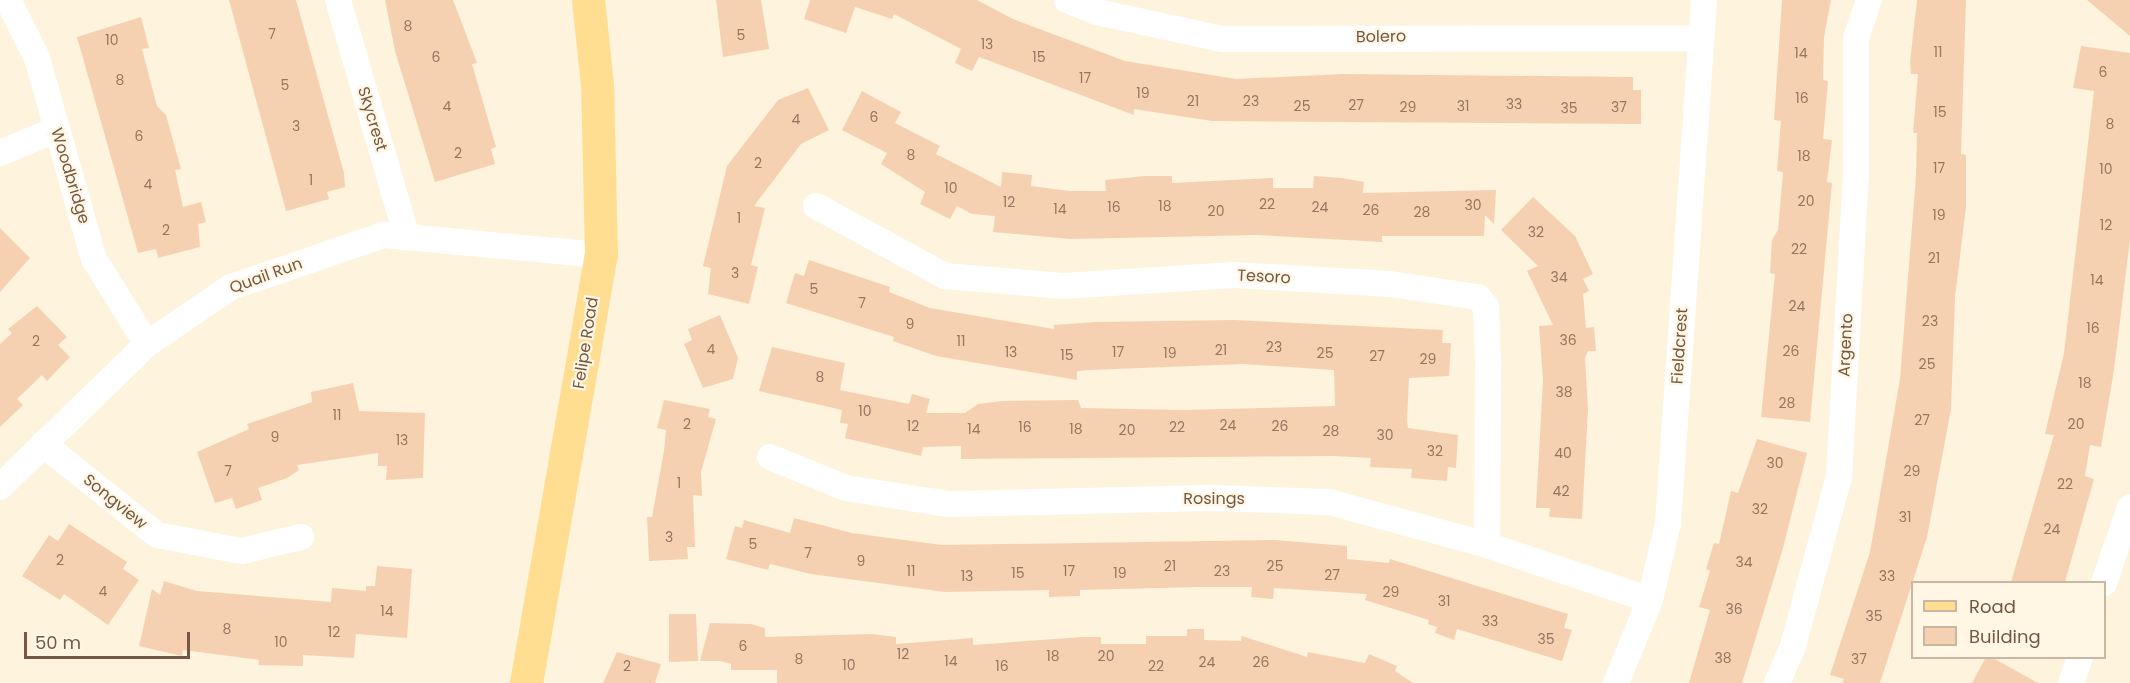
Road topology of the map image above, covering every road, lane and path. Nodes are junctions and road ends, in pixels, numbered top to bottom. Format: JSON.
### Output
{"nodes":[{"id":1,"x":8,"y":0,"type":"edge"},
{"id":2,"x":338,"y":0,"type":"edge"},
{"id":3,"x":588,"y":0,"type":"edge"},
{"id":4,"x":1067,"y":0,"type":"edge"},
{"id":5,"x":1704,"y":0,"type":"edge"},
{"id":6,"x":1869,"y":0,"type":"edge"},
{"id":7,"x":1701,"y":38,"type":"junction"},
{"id":8,"x":55,"y":130,"type":"junction"},
{"id":9,"x":0,"y":153,"type":"edge"},
{"id":10,"x":816,"y":206,"type":"dead end"},
{"id":11,"x":407,"y":237,"type":"junction"},
{"id":12,"x":601,"y":255,"type":"junction"},
{"id":13,"x":147,"y":345,"type":"junction"},
{"id":14,"x":43,"y":444,"type":"junction"},
{"id":15,"x":770,"y":457,"type":"dead end"},
{"id":16,"x":0,"y":487,"type":"edge"},
{"id":17,"x":2130,"y":507,"type":"edge"},
{"id":18,"x":301,"y":537,"type":"dead end"},
{"id":19,"x":1487,"y":545,"type":"junction"},
{"id":20,"x":2105,"y":581,"type":"edge"},
{"id":21,"x":1650,"y":600,"type":"junction"},
{"id":22,"x":2079,"y":659,"type":"edge"},
{"id":23,"x":526,"y":683,"type":"edge"},
{"id":24,"x":1616,"y":683,"type":"edge"},
{"id":25,"x":1777,"y":683,"type":"edge"},
{"id":26,"x":2071,"y":683,"type":"edge"}],
"edges":[{"from":1,"to":8,"type":"street","name":"Woodbridge"},
{"from":2,"to":11,"type":"street","name":"Skycrest"},
{"from":3,"to":12,"type":"main road","name":"Felipe Road"},
{"from":4,"to":7,"type":"street","name":"Bolero"},
{"from":5,"to":7,"type":"street","name":"Fieldcrest"},
{"from":6,"to":25,"type":"street","name":"Argento"},
{"from":7,"to":21,"type":"street","name":"Fieldcrest"},
{"from":8,"to":9,"type":"street"},
{"from":8,"to":13,"type":"street","name":"Woodbridge"},
{"from":10,"to":19,"type":"street","name":"Tesoro"},
{"from":11,"to":12,"type":"street","name":"Quail Run"},
{"from":11,"to":13,"type":"street","name":"Quail Run"},
{"from":12,"to":23,"type":"main road","name":"Felipe Road"},
{"from":13,"to":14,"type":"street","name":"Quail Run"},
{"from":14,"to":16,"type":"street","name":"Quail Run"},
{"from":14,"to":18,"type":"street","name":"Songview"},
{"from":15,"to":19,"type":"street","name":"Rosings"},
{"from":17,"to":20,"type":"street"},
{"from":19,"to":21,"type":"street","name":"Rosings"},
{"from":21,"to":24,"type":"street","name":"Fieldcrest"},
{"from":22,"to":26,"type":"street"}]}
